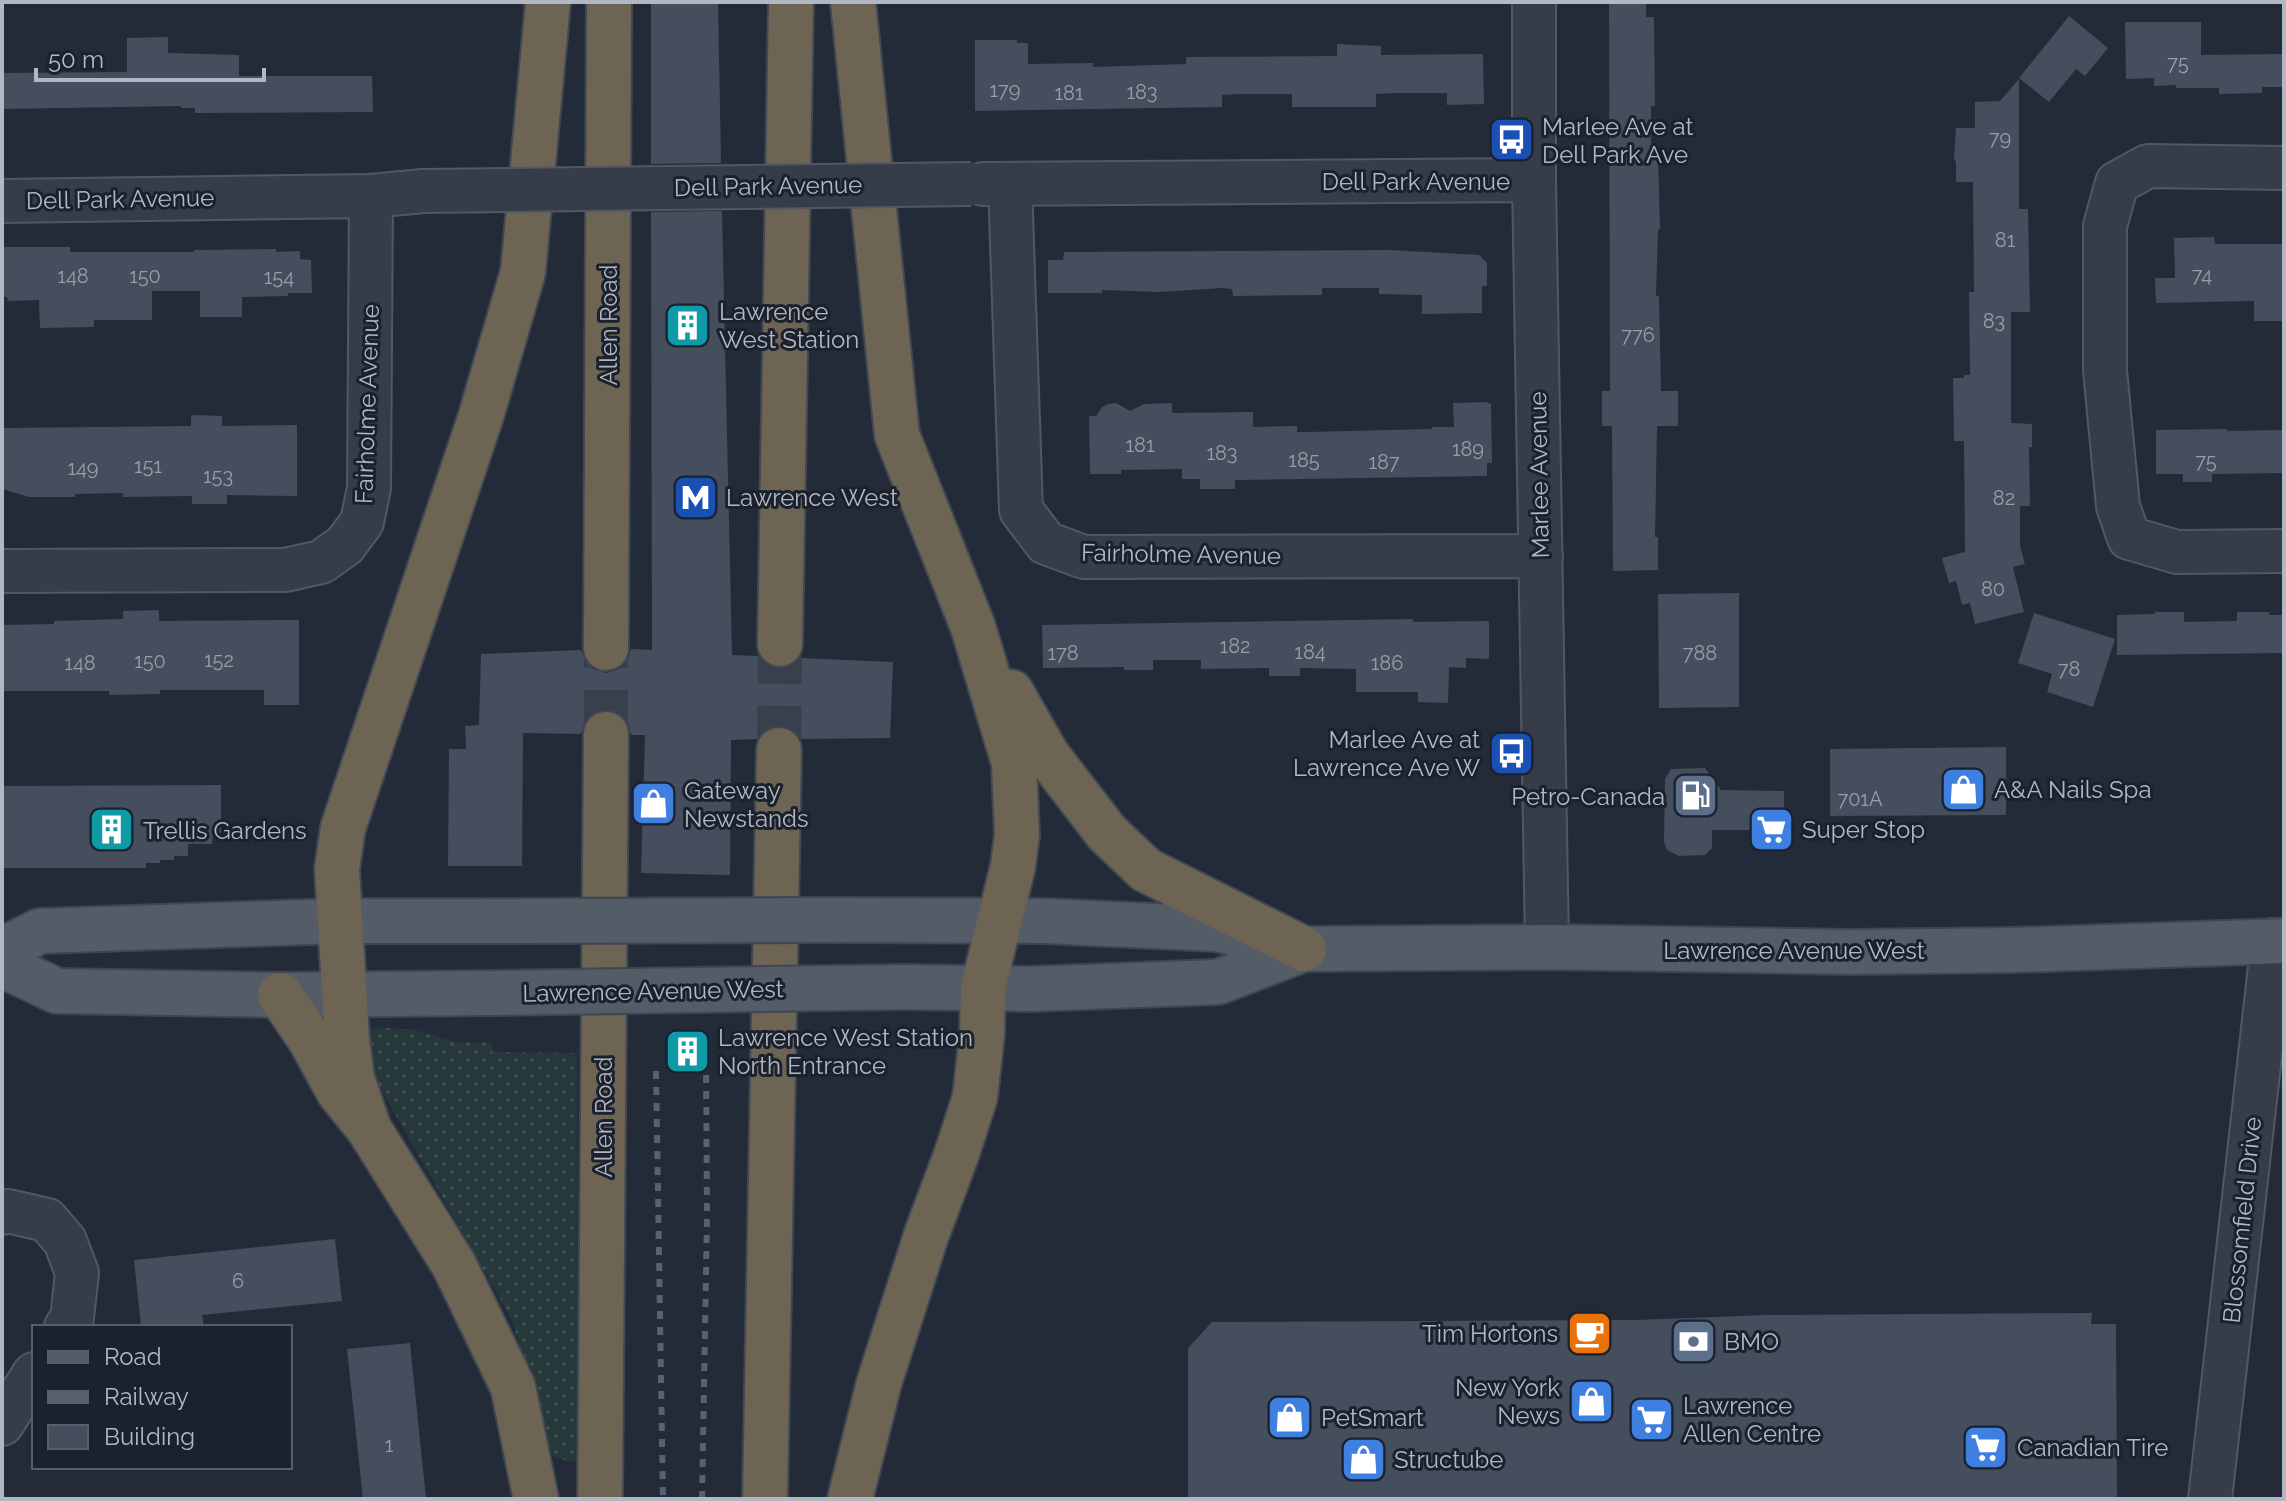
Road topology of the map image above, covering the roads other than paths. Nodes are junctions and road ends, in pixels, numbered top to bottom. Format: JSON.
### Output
{"nodes":[{"id":1,"x":548,"y":2,"type":"edge"},
{"id":2,"x":609,"y":2,"type":"edge"},
{"id":3,"x":791,"y":2,"type":"edge"},
{"id":4,"x":853,"y":2,"type":"edge"},
{"id":5,"x":1534,"y":2,"type":"edge"},
{"id":6,"x":2284,"y":168,"type":"edge"},
{"id":7,"x":1534,"y":180,"type":"junction"},
{"id":8,"x":990,"y":184,"type":"junction"},
{"id":9,"x":371,"y":196,"type":"junction"},
{"id":10,"x":2,"y":201,"type":"edge"},
{"id":11,"x":2284,"y":551,"type":"edge"},
{"id":12,"x":1541,"y":556,"type":"junction"},
{"id":13,"x":2,"y":571,"type":"edge"},
{"id":14,"x":973,"y":627,"type":"junction"},
{"id":15,"x":780,"y":644,"type":"tunnel mouth"},
{"id":16,"x":606,"y":648,"type":"tunnel mouth"},
{"id":17,"x":606,"y":734,"type":"tunnel mouth"},
{"id":18,"x":779,"y":750,"type":"tunnel mouth"},
{"id":19,"x":339,"y":921,"type":"junction"},
{"id":20,"x":998,"y":921,"type":"junction"},
{"id":21,"x":2278,"y":940,"type":"edge"},
{"id":22,"x":1547,"y":947,"type":"junction"},
{"id":23,"x":1304,"y":949,"type":"junction"},
{"id":24,"x":2,"y":950,"type":"edge"},
{"id":25,"x":2,"y":965,"type":"edge"},
{"id":26,"x":983,"y":988,"type":"junction"},
{"id":27,"x":345,"y":993,"type":"junction"},
{"id":28,"x":280,"y":995,"type":"junction"},
{"id":29,"x":369,"y":1129,"type":"junction"},
{"id":30,"x":2,"y":1213,"type":"edge"},
{"id":31,"x":67,"y":1325,"type":"edge"},
{"id":32,"x":32,"y":1377,"type":"edge"},
{"id":33,"x":2,"y":1424,"type":"edge"},
{"id":34,"x":536,"y":1499,"type":"edge"},
{"id":35,"x":600,"y":1499,"type":"edge"},
{"id":36,"x":765,"y":1499,"type":"edge"},
{"id":37,"x":850,"y":1499,"type":"edge"},
{"id":38,"x":2210,"y":1499,"type":"edge"}],
"edges":[{"from":1,"to":19,"type":"highway"},
{"from":2,"to":16,"type":"highway","name":"Allen Road"},
{"from":3,"to":15,"type":"highway"},
{"from":4,"to":14,"type":"highway"},
{"from":5,"to":7,"type":"street","name":"Marlee Avenue"},
{"from":6,"to":11,"type":"street"},
{"from":7,"to":8,"type":"street","name":"Dell Park Avenue"},
{"from":7,"to":12,"type":"street","name":"Marlee Avenue"},
{"from":8,"to":9,"type":"street","name":"Dell Park Avenue","bridge":true},
{"from":8,"to":12,"type":"street","name":"Fairholme Avenue"},
{"from":9,"to":10,"type":"street","name":"Dell Park Avenue"},
{"from":9,"to":13,"type":"street","name":"Fairholme Avenue"},
{"from":12,"to":22,"type":"street","name":"Marlee Avenue"},
{"from":14,"to":20,"type":"highway"},
{"from":14,"to":23,"type":"highway"},
{"from":17,"to":35,"type":"highway","name":"Allen Road"},
{"from":18,"to":36,"type":"highway"},
{"from":19,"to":20,"type":"main road","name":"Lawrence Avenue West","bridge":true},
{"from":19,"to":24,"type":"main road","name":"Lawrence Avenue West"},
{"from":19,"to":27,"type":"highway"},
{"from":20,"to":23,"type":"main road","name":"Lawrence Avenue West"},
{"from":20,"to":26,"type":"highway"},
{"from":21,"to":22,"type":"main road","name":"Lawrence Avenue West"},
{"from":21,"to":38,"type":"street","name":"Blossomfield Drive"},
{"from":22,"to":23,"type":"main road","name":"Lawrence Avenue West"},
{"from":23,"to":26,"type":"main road","name":"Lawrence Avenue West"},
{"from":25,"to":28,"type":"main road","name":"Lawrence Avenue West"},
{"from":26,"to":27,"type":"main road","name":"Lawrence Avenue West","bridge":true},
{"from":26,"to":37,"type":"highway"},
{"from":27,"to":28,"type":"main road","name":"Lawrence Avenue West"},
{"from":27,"to":29,"type":"highway"},
{"from":28,"to":29,"type":"highway"},
{"from":29,"to":34,"type":"highway"},
{"from":30,"to":31,"type":"street"},
{"from":32,"to":33,"type":"street"}]}
